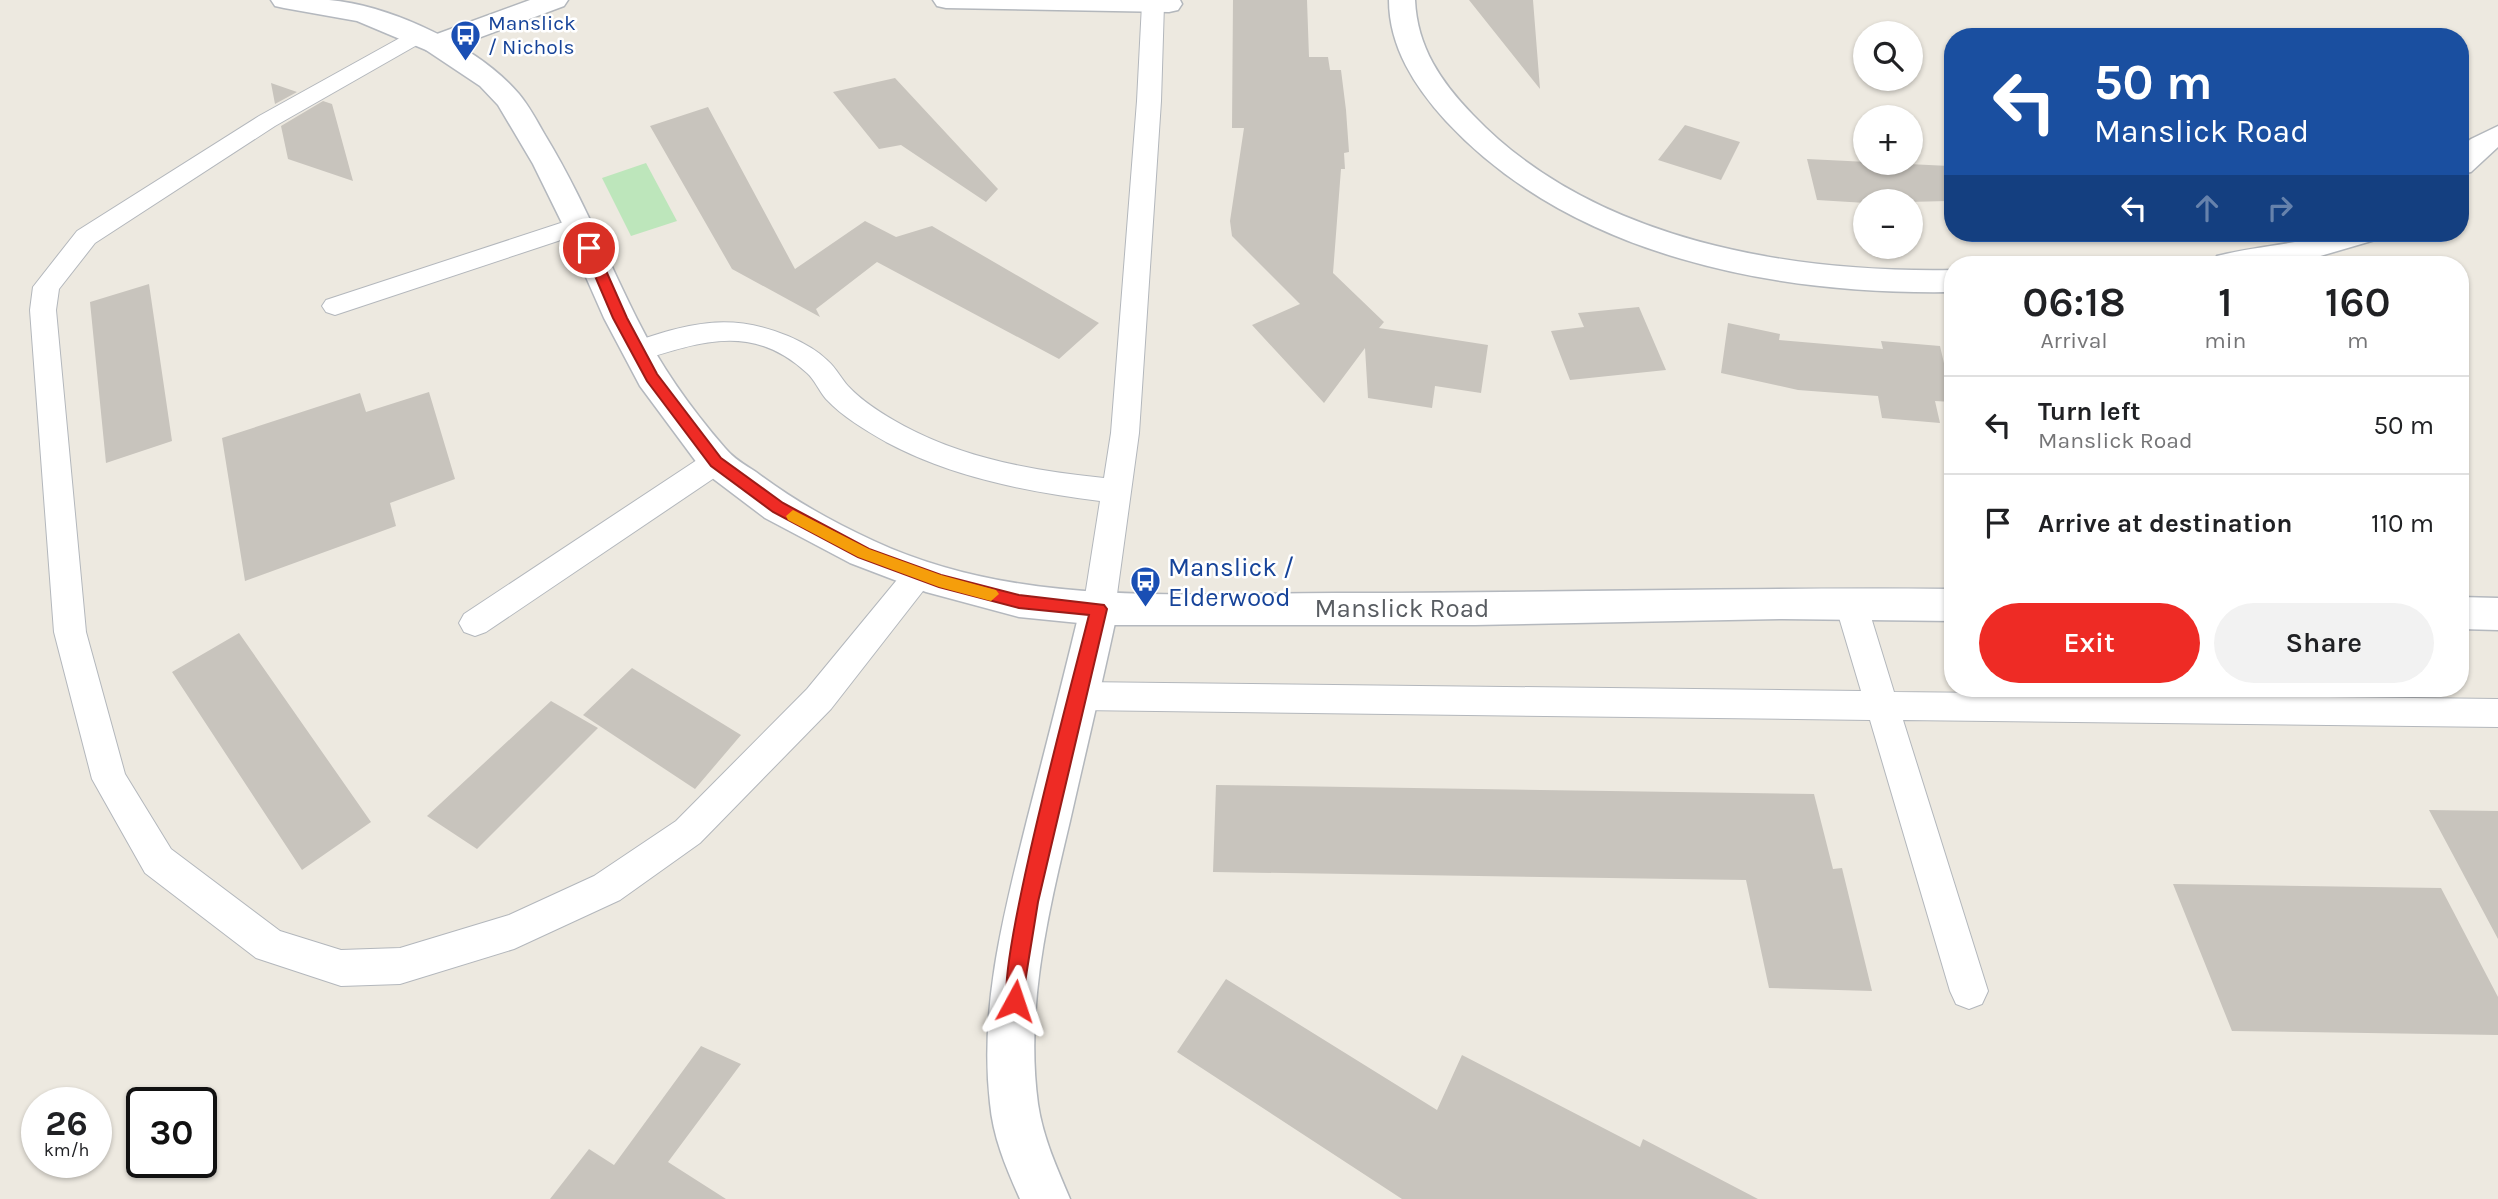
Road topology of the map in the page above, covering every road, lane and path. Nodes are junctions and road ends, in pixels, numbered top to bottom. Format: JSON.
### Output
{"nodes":[{"id":1,"x":284,"y":0,"type":"edge"},
{"id":2,"x":555,"y":0,"type":"edge"},
{"id":3,"x":946,"y":0,"type":"edge"},
{"id":4,"x":1402,"y":0,"type":"edge"},
{"id":5,"x":1161,"y":4,"type":"joint"},
{"id":6,"x":426,"y":40,"type":"junction"},
{"id":7,"x":2498,"y":135,"type":"edge"},
{"id":8,"x":2469,"y":156,"type":"edge"},
{"id":9,"x":579,"y":225,"type":"junction"},
{"id":10,"x":2333,"y":242,"type":"edge"},
{"id":11,"x":2279,"y":256,"type":"edge"},
{"id":12,"x":1944,"y":282,"type":"edge"},
{"id":13,"x":335,"y":306,"type":"dead end"},
{"id":14,"x":638,"y":351,"type":"junction"},
{"id":15,"x":716,"y":462,"type":"junction"},
{"id":16,"x":1116,"y":491,"type":"junction"},
{"id":17,"x":920,"y":573,"type":"junction"},
{"id":18,"x":1851,"y":604,"type":"junction"},
{"id":19,"x":1944,"y":605,"type":"edge"},
{"id":20,"x":1099,"y":609,"type":"junction"},
{"id":21,"x":2469,"y":613,"type":"edge"},
{"id":22,"x":2498,"y":614,"type":"edge"},
{"id":23,"x":475,"y":623,"type":"dead end"},
{"id":24,"x":1079,"y":696,"type":"junction"},
{"id":25,"x":1882,"y":705,"type":"junction"},
{"id":26,"x":2493,"y":721,"type":"edge"},
{"id":27,"x":1969,"y":991,"type":"dead end"},
{"id":28,"x":1045,"y":1199,"type":"edge"}],
"edges":[{"from":1,"to":6,"type":"main road","name":"Manslick Road"},
{"from":2,"to":6,"type":"main road"},
{"from":3,"to":5,"type":"main road"},
{"from":4,"to":12,"type":"main road"},
{"from":5,"to":16,"type":"lane"},
{"from":6,"to":9,"type":"main road","name":"Manslick Road"},
{"from":6,"to":17,"type":"lane"},
{"from":7,"to":8,"type":"main road"},
{"from":9,"to":13,"type":"lane"},
{"from":9,"to":14,"type":"main road","name":"Manslick Road"},
{"from":10,"to":11,"type":"main road"},
{"from":14,"to":15,"type":"main road","name":"Manslick Road"},
{"from":14,"to":16,"type":"lane"},
{"from":15,"to":17,"type":"main road","name":"Manslick Road"},
{"from":15,"to":23,"type":"lane"},
{"from":16,"to":20,"type":"lane"},
{"from":17,"to":20,"type":"main road","name":"Manslick Road"},
{"from":18,"to":19,"type":"main road","name":"Manslick Road"},
{"from":18,"to":20,"type":"main road","name":"Manslick Road"},
{"from":18,"to":25,"type":"lane"},
{"from":20,"to":24,"type":"main road"},
{"from":21,"to":22,"type":"main road"},
{"from":24,"to":25,"type":"lane"},
{"from":24,"to":28,"type":"main road"},
{"from":25,"to":26,"type":"lane"},
{"from":25,"to":27,"type":"lane"}]}
